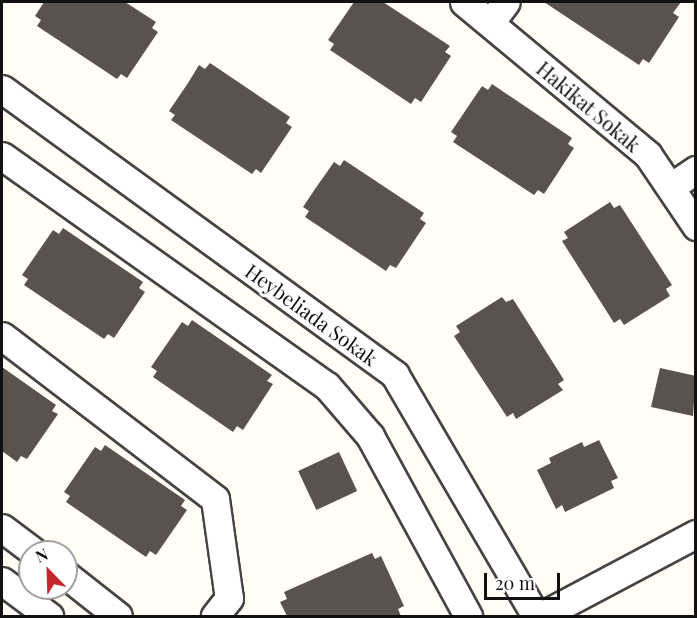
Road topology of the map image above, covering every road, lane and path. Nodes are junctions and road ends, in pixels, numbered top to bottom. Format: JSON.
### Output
{"nodes":[{"id":1,"x":465,"y":2,"type":"edge"},
{"id":2,"x":506,"y":2,"type":"edge"},
{"id":3,"x":490,"y":23,"type":"junction"},
{"id":4,"x":2,"y":89,"type":"edge"},
{"id":5,"x":2,"y":156,"type":"edge"},
{"id":6,"x":696,"y":170,"type":"edge"},
{"id":7,"x":672,"y":186,"type":"junction"},
{"id":8,"x":696,"y":226,"type":"edge"},
{"id":9,"x":2,"y":336,"type":"edge"},
{"id":10,"x":2,"y":528,"type":"edge"},
{"id":11,"x":696,"y":534,"type":"edge"},
{"id":12,"x":18,"y":540,"type":"edge"},
{"id":13,"x":2,"y":581,"type":"edge"},
{"id":14,"x":78,"y":584,"type":"edge"},
{"id":15,"x":49,"y":616,"type":"edge"},
{"id":16,"x":118,"y":616,"type":"edge"},
{"id":17,"x":214,"y":616,"type":"edge"},
{"id":18,"x":468,"y":616,"type":"edge"},
{"id":19,"x":536,"y":616,"type":"edge"},
{"id":20,"x":541,"y":616,"type":"edge"}],
"edges":[{"from":1,"to":3,"type":"street","name":"Hakikat Sokak"},
{"from":2,"to":3,"type":"street"},
{"from":3,"to":7,"type":"street","name":"Hakikat Sokak"},
{"from":4,"to":19,"type":"street","name":"Heybeliada Sokak"},
{"from":5,"to":18,"type":"street"},
{"from":6,"to":7,"type":"street"},
{"from":7,"to":8,"type":"street","name":"Hakikat Sokak"},
{"from":9,"to":17,"type":"street"},
{"from":10,"to":12,"type":"street"},
{"from":11,"to":20,"type":"street"},
{"from":13,"to":15,"type":"street"},
{"from":14,"to":16,"type":"street"}]}
